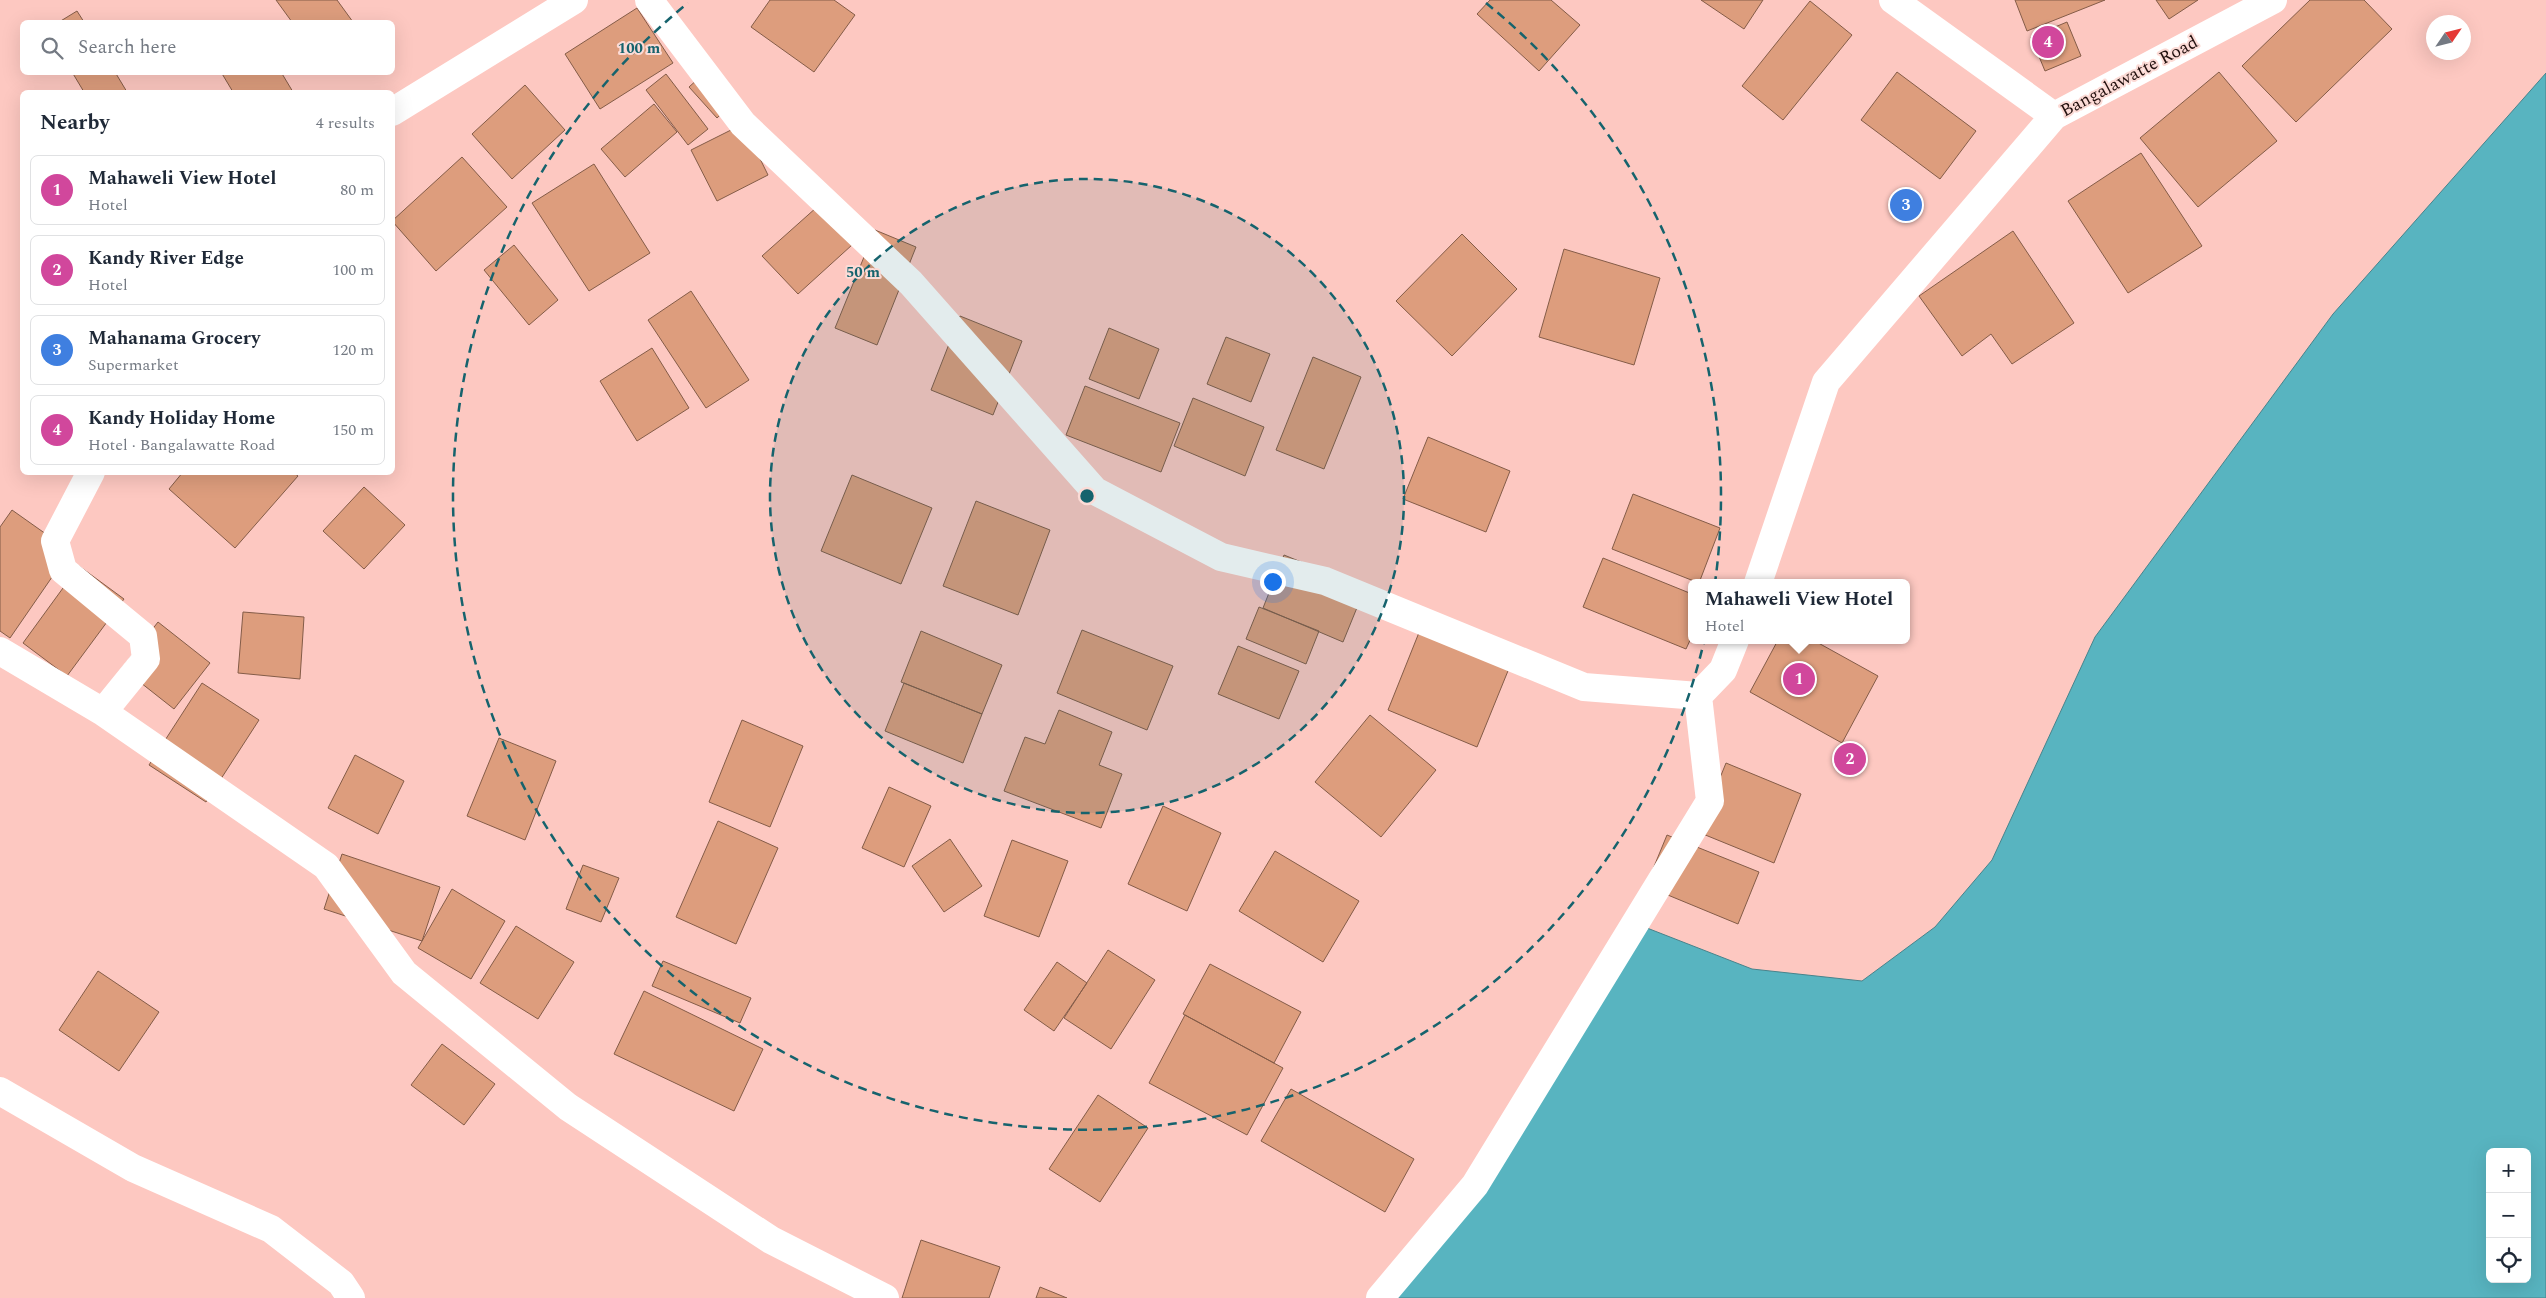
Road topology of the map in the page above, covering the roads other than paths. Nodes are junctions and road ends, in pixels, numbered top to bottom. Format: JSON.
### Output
{"nodes":[{"id":1,"x":574,"y":0,"type":"edge"},
{"id":2,"x":649,"y":0,"type":"edge"},
{"id":3,"x":1892,"y":0,"type":"edge"},
{"id":4,"x":2273,"y":0,"type":"edge"},
{"id":5,"x":395,"y":110,"type":"edge"},
{"id":6,"x":2054,"y":116,"type":"junction"},
{"id":7,"x":89,"y":475,"type":"edge"},
{"id":8,"x":1759,"y":579,"type":"edge"},
{"id":9,"x":1733,"y":644,"type":"edge"},
{"id":10,"x":0,"y":651,"type":"edge"},
{"id":11,"x":1698,"y":696,"type":"junction"},
{"id":12,"x":102,"y":712,"type":"junction"},
{"id":13,"x":0,"y":1091,"type":"edge"},
{"id":14,"x":351,"y":1298,"type":"edge"},
{"id":15,"x":885,"y":1298,"type":"edge"},
{"id":16,"x":1380,"y":1298,"type":"edge"}],
"edges":[{"from":1,"to":5,"type":"street"},
{"from":2,"to":11,"type":"street"},
{"from":3,"to":6,"type":"street","name":"Bangalawatte Road"},
{"from":4,"to":6,"type":"street","name":"Bangalawatte Road"},
{"from":6,"to":8,"type":"street"},
{"from":7,"to":12,"type":"street"},
{"from":9,"to":11,"type":"street"},
{"from":10,"to":12,"type":"street"},
{"from":11,"to":16,"type":"street"},
{"from":12,"to":15,"type":"street"},
{"from":13,"to":14,"type":"street"}]}
